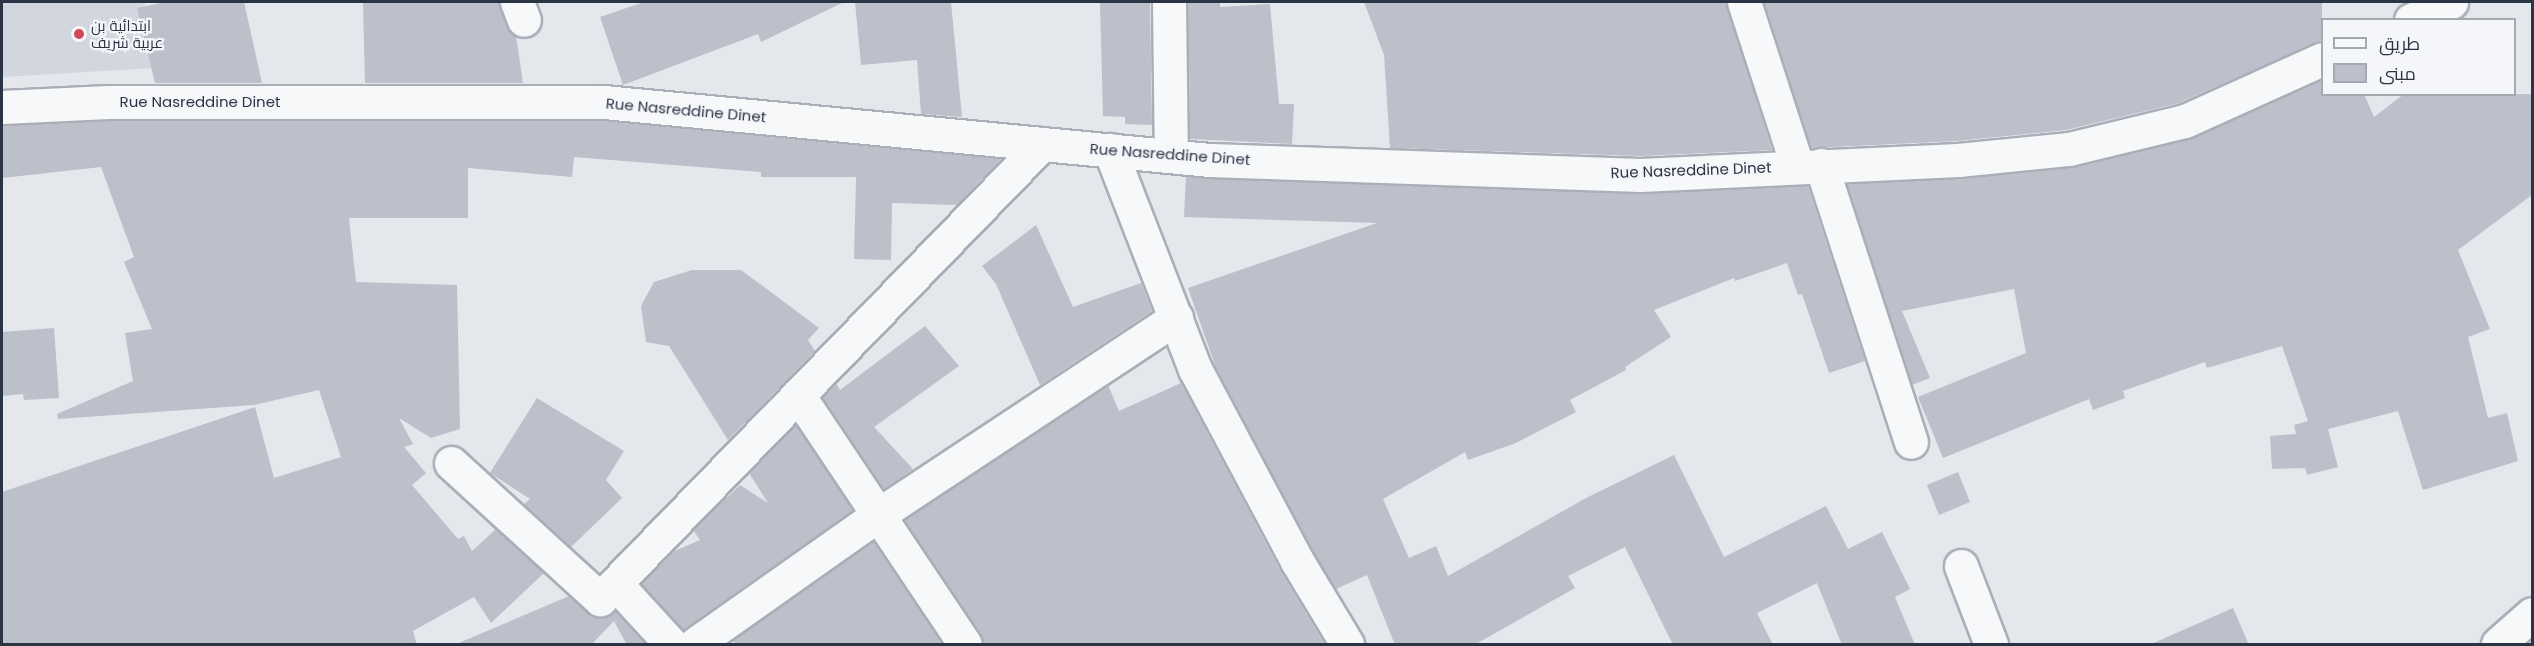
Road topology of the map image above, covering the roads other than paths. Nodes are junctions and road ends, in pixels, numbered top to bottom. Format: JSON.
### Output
{"nodes":[{"id":1,"x":1169,"y":2,"type":"edge"},
{"id":2,"x":1744,"y":2,"type":"edge"},
{"id":3,"x":2451,"y":2,"type":"edge"},
{"id":4,"x":2415,"y":18,"type":"edge"},
{"id":5,"x":2321,"y":59,"type":"edge"},
{"id":6,"x":2,"y":107,"type":"edge"},
{"id":7,"x":1042,"y":144,"type":"junction"},
{"id":8,"x":1110,"y":150,"type":"junction"},
{"id":9,"x":1171,"y":156,"type":"junction"},
{"id":10,"x":1809,"y":165,"type":"junction"},
{"id":11,"x":1176,"y":318,"type":"junction"},
{"id":12,"x":798,"y":395,"type":"junction"},
{"id":13,"x":1911,"y":442,"type":"dead end"},
{"id":14,"x":451,"y":463,"type":"dead end"},
{"id":15,"x":881,"y":513,"type":"junction"},
{"id":16,"x":1961,"y":566,"type":"dead end"},
{"id":17,"x":616,"y":584,"type":"junction"},
{"id":18,"x":2532,"y":614,"type":"edge"},
{"id":19,"x":671,"y":645,"type":"edge"},
{"id":20,"x":694,"y":645,"type":"edge"},
{"id":21,"x":965,"y":645,"type":"edge"},
{"id":22,"x":1347,"y":645,"type":"edge"},
{"id":23,"x":1991,"y":645,"type":"edge"},
{"id":24,"x":2498,"y":645,"type":"edge"}],
"edges":[{"from":1,"to":9,"type":"street"},
{"from":2,"to":10,"type":"street"},
{"from":3,"to":4,"type":"street"},
{"from":5,"to":10,"type":"street","name":"Rue Nasreddine Dinet"},
{"from":6,"to":7,"type":"street","name":"Rue Nasreddine Dinet"},
{"from":7,"to":8,"type":"street","name":"Rue Nasreddine Dinet"},
{"from":7,"to":12,"type":"street"},
{"from":8,"to":9,"type":"street","name":"Rue Nasreddine Dinet"},
{"from":8,"to":11,"type":"street"},
{"from":9,"to":10,"type":"street","name":"Rue Nasreddine Dinet"},
{"from":10,"to":13,"type":"street"},
{"from":11,"to":15,"type":"street"},
{"from":11,"to":22,"type":"street"},
{"from":12,"to":15,"type":"street"},
{"from":12,"to":17,"type":"street"},
{"from":14,"to":17,"type":"street"},
{"from":15,"to":20,"type":"street"},
{"from":15,"to":21,"type":"street"},
{"from":16,"to":23,"type":"street"},
{"from":17,"to":19,"type":"street"},
{"from":18,"to":24,"type":"street"}]}
